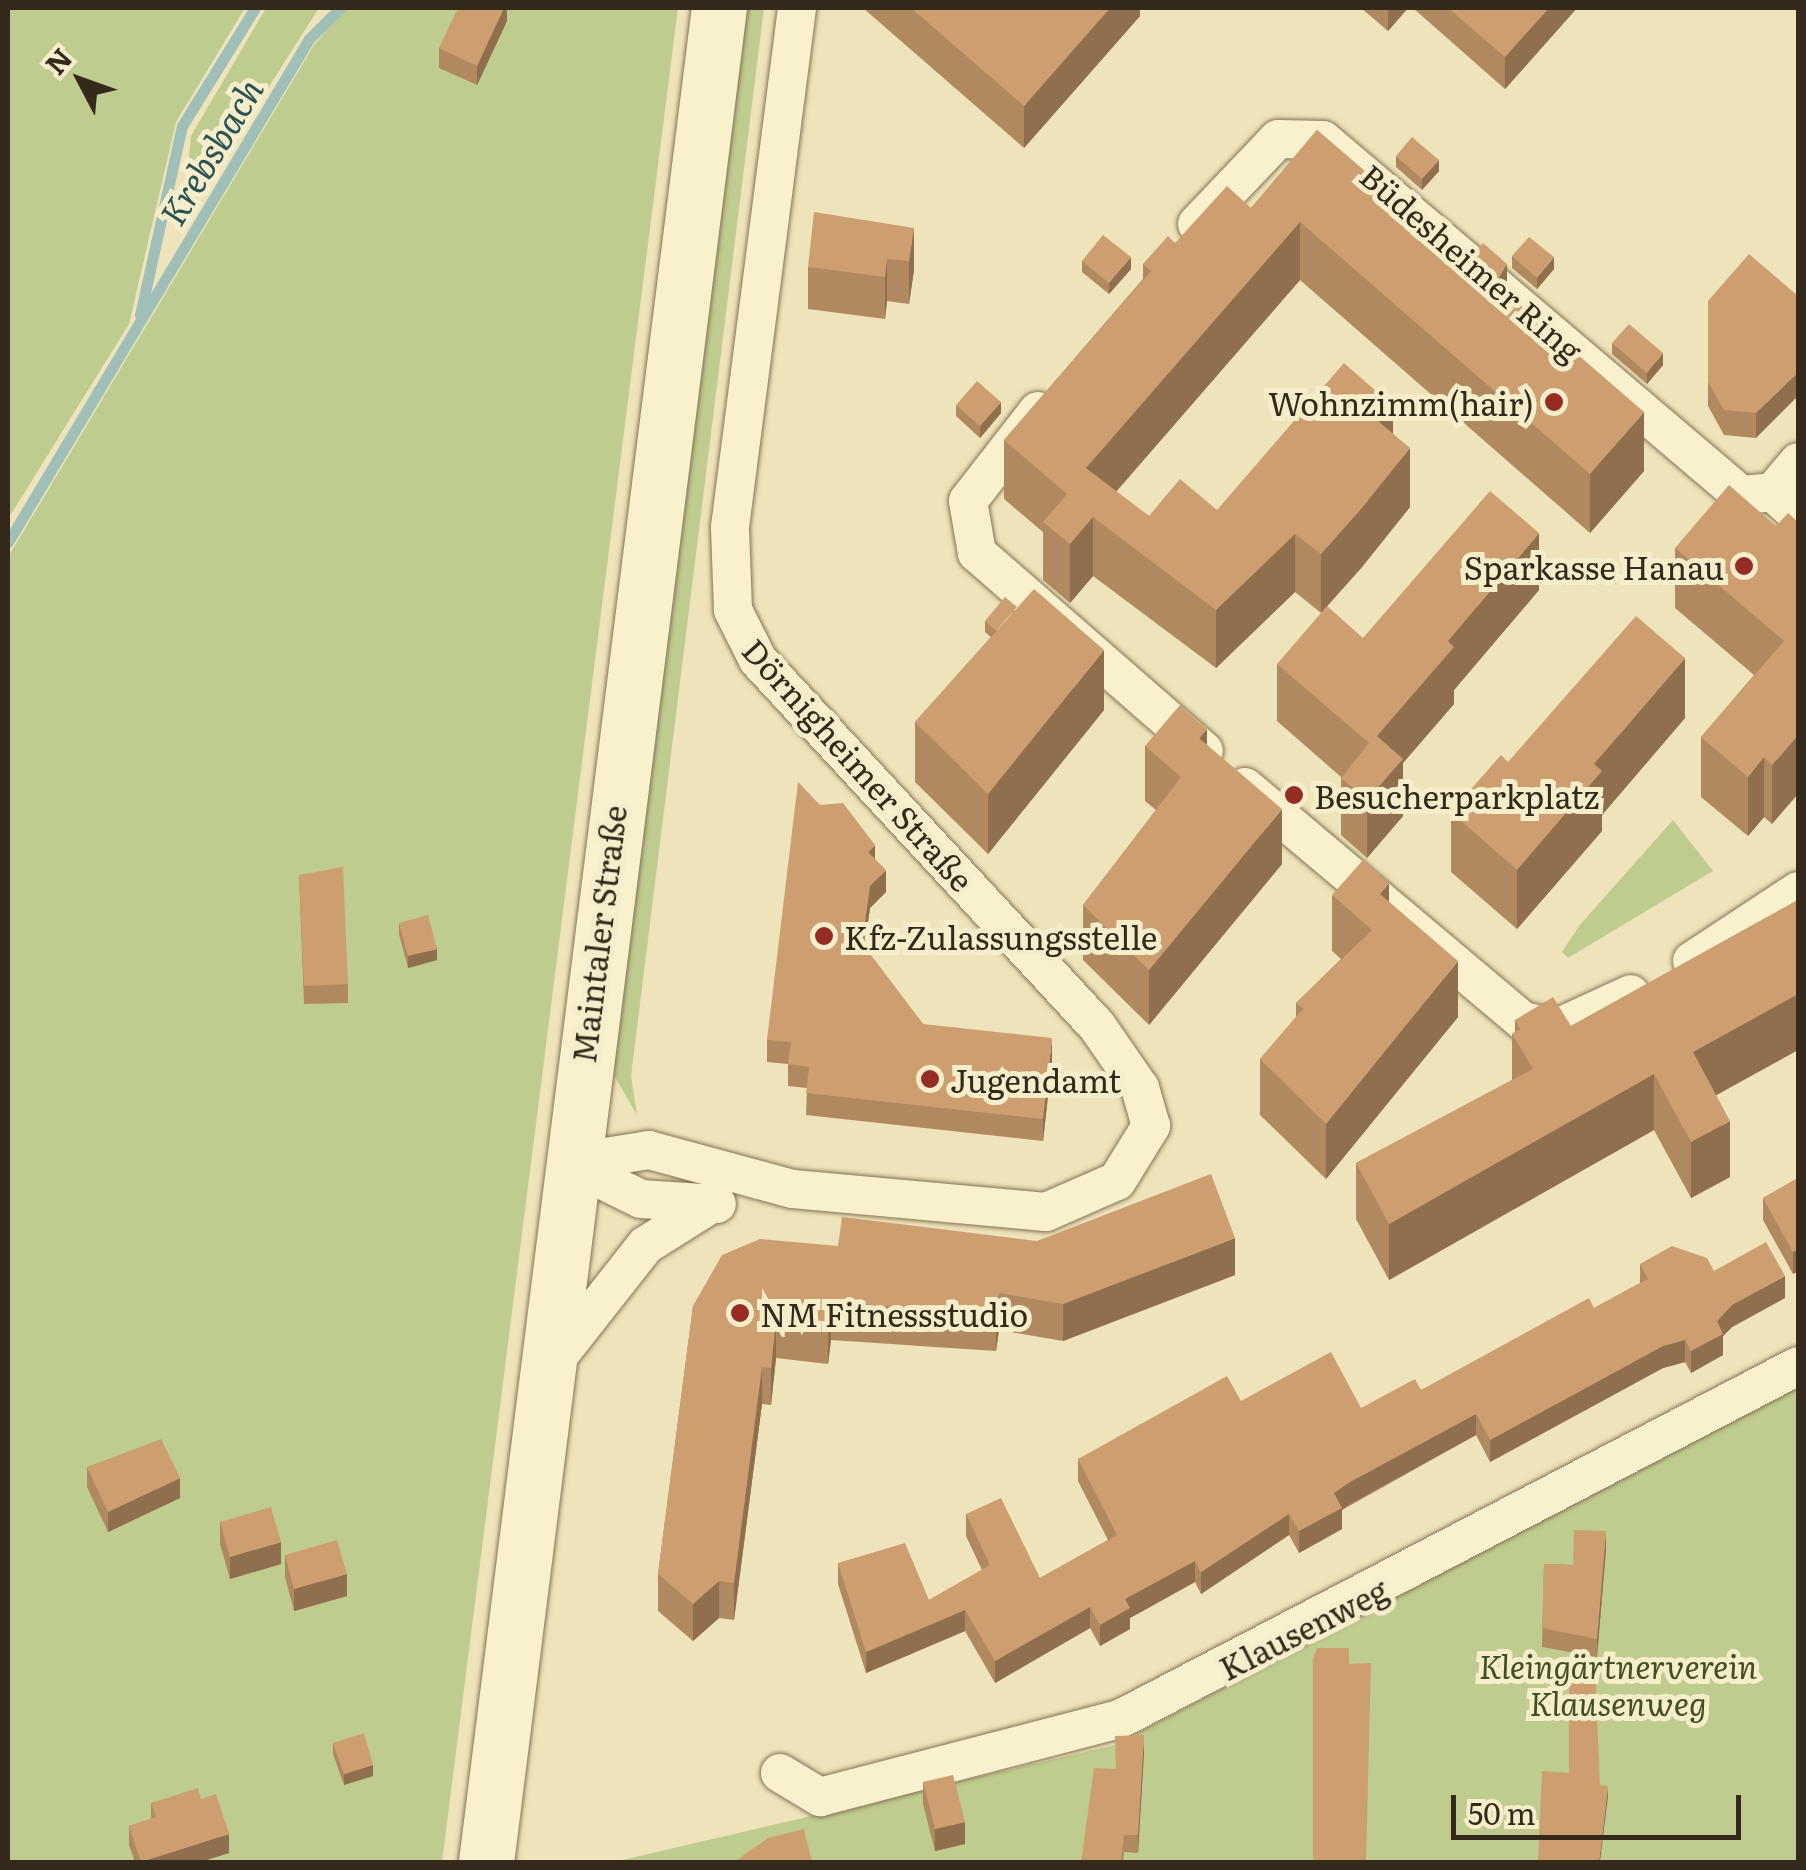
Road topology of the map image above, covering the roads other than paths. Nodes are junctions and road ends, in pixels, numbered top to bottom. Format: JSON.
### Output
{"nodes":[{"id":1,"x":719,"y":8,"type":"edge"},
{"id":2,"x":797,"y":8,"type":"edge"},
{"id":3,"x":1174,"y":252,"type":"edge"},
{"id":4,"x":1064,"y":379,"type":"edge"},
{"id":5,"x":1798,"y":462,"type":"edge"},
{"id":6,"x":1786,"y":503,"type":"edge"},
{"id":7,"x":1798,"y":891,"type":"edge"},
{"id":8,"x":568,"y":1164,"type":"junction"},
{"id":9,"x":793,"y":1189,"type":"junction"},
{"id":10,"x":711,"y":1204,"type":"junction"},
{"id":11,"x":1798,"y":1366,"type":"edge"},
{"id":12,"x":541,"y":1378,"type":"junction"},
{"id":13,"x":780,"y":1774,"type":"dead end"},
{"id":14,"x":486,"y":1862,"type":"edge"}],
"edges":[{"from":1,"to":8,"type":"main road","name":"Maintaler Straße"},
{"from":2,"to":9,"type":"street","name":"Dörnigheimer Straße"},
{"from":3,"to":6,"type":"street","name":"Büdesheimer Ring"},
{"from":4,"to":7,"type":"street"},
{"from":5,"to":6,"type":"street"},
{"from":8,"to":9,"type":"street","name":"Dörnigheimer Straße"},
{"from":8,"to":10,"type":"street","name":"Dörnigheimer Straße"},
{"from":8,"to":12,"type":"main road","name":"Maintaler Straße"},
{"from":9,"to":10,"type":"street","name":"Dörnigheimer Straße"},
{"from":10,"to":12,"type":"street","name":"Dörnigheimer Straße"},
{"from":11,"to":13,"type":"street","name":"Klausenweg"},
{"from":12,"to":14,"type":"main road","name":"Maintaler Straße"}]}
